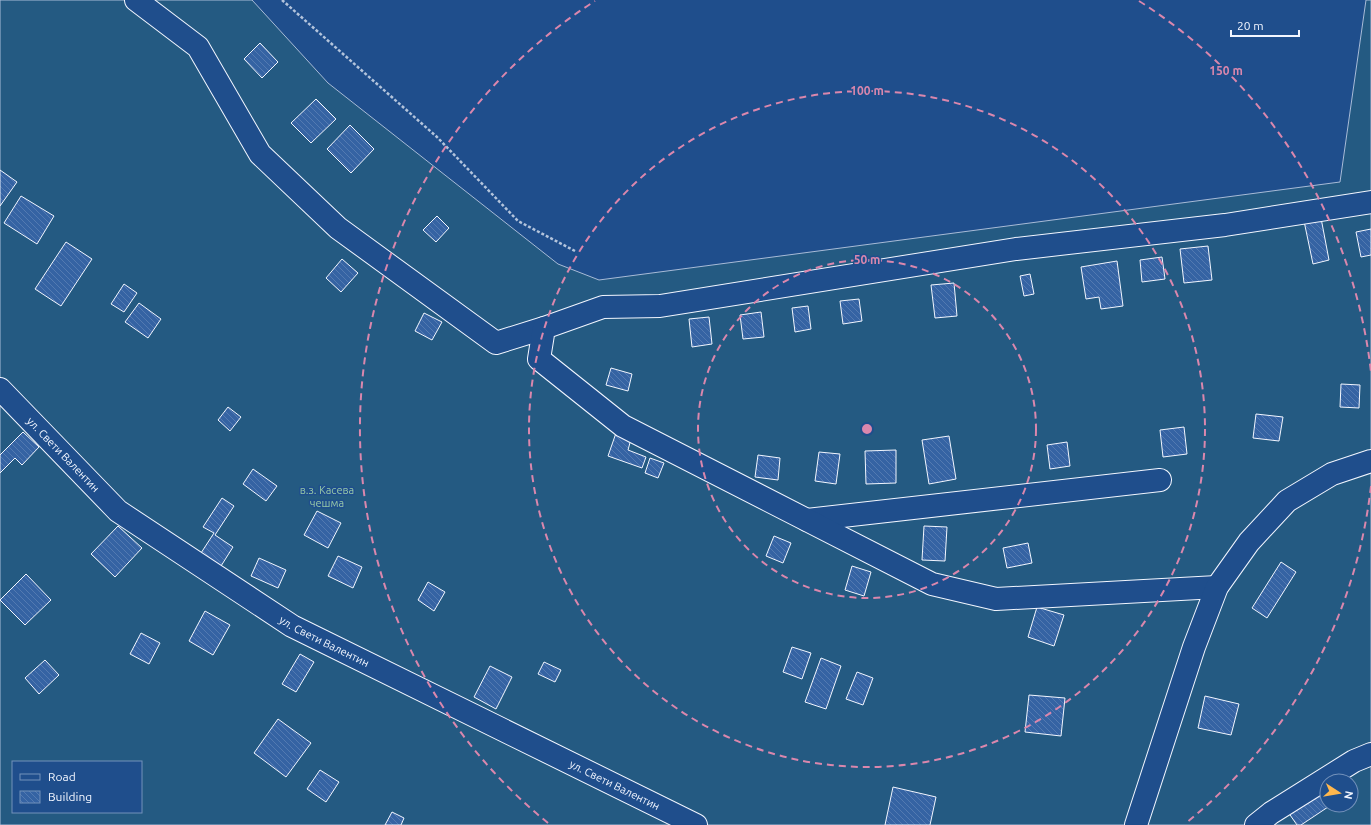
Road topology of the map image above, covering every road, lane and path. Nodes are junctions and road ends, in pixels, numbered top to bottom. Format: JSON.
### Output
{"nodes":[{"id":1,"x":136,"y":0,"type":"edge"},
{"id":2,"x":282,"y":0,"type":"edge"},
{"id":3,"x":1371,"y":202,"type":"edge"},
{"id":4,"x":575,"y":251,"type":"dead end"},
{"id":5,"x":544,"y":328,"type":"junction"},
{"id":6,"x":0,"y":389,"type":"edge"},
{"id":7,"x":1371,"y":461,"type":"edge"},
{"id":8,"x":1160,"y":480,"type":"dead end"},
{"id":9,"x":806,"y":520,"type":"junction"},
{"id":10,"x":1217,"y":587,"type":"junction"},
{"id":11,"x":1371,"y":754,"type":"edge"},
{"id":12,"x":696,"y":825,"type":"edge"},
{"id":13,"x":1136,"y":825,"type":"edge"},
{"id":14,"x":1256,"y":825,"type":"edge"}],
"edges":[{"from":1,"to":5,"type":"street"},
{"from":2,"to":4,"type":"path"},
{"from":3,"to":5,"type":"street"},
{"from":5,"to":9,"type":"street"},
{"from":6,"to":12,"type":"street","name":"ул. Свети Валентин"},
{"from":7,"to":10,"type":"street"},
{"from":8,"to":9,"type":"street"},
{"from":9,"to":10,"type":"street"},
{"from":10,"to":13,"type":"street"},
{"from":11,"to":14,"type":"street"}]}
